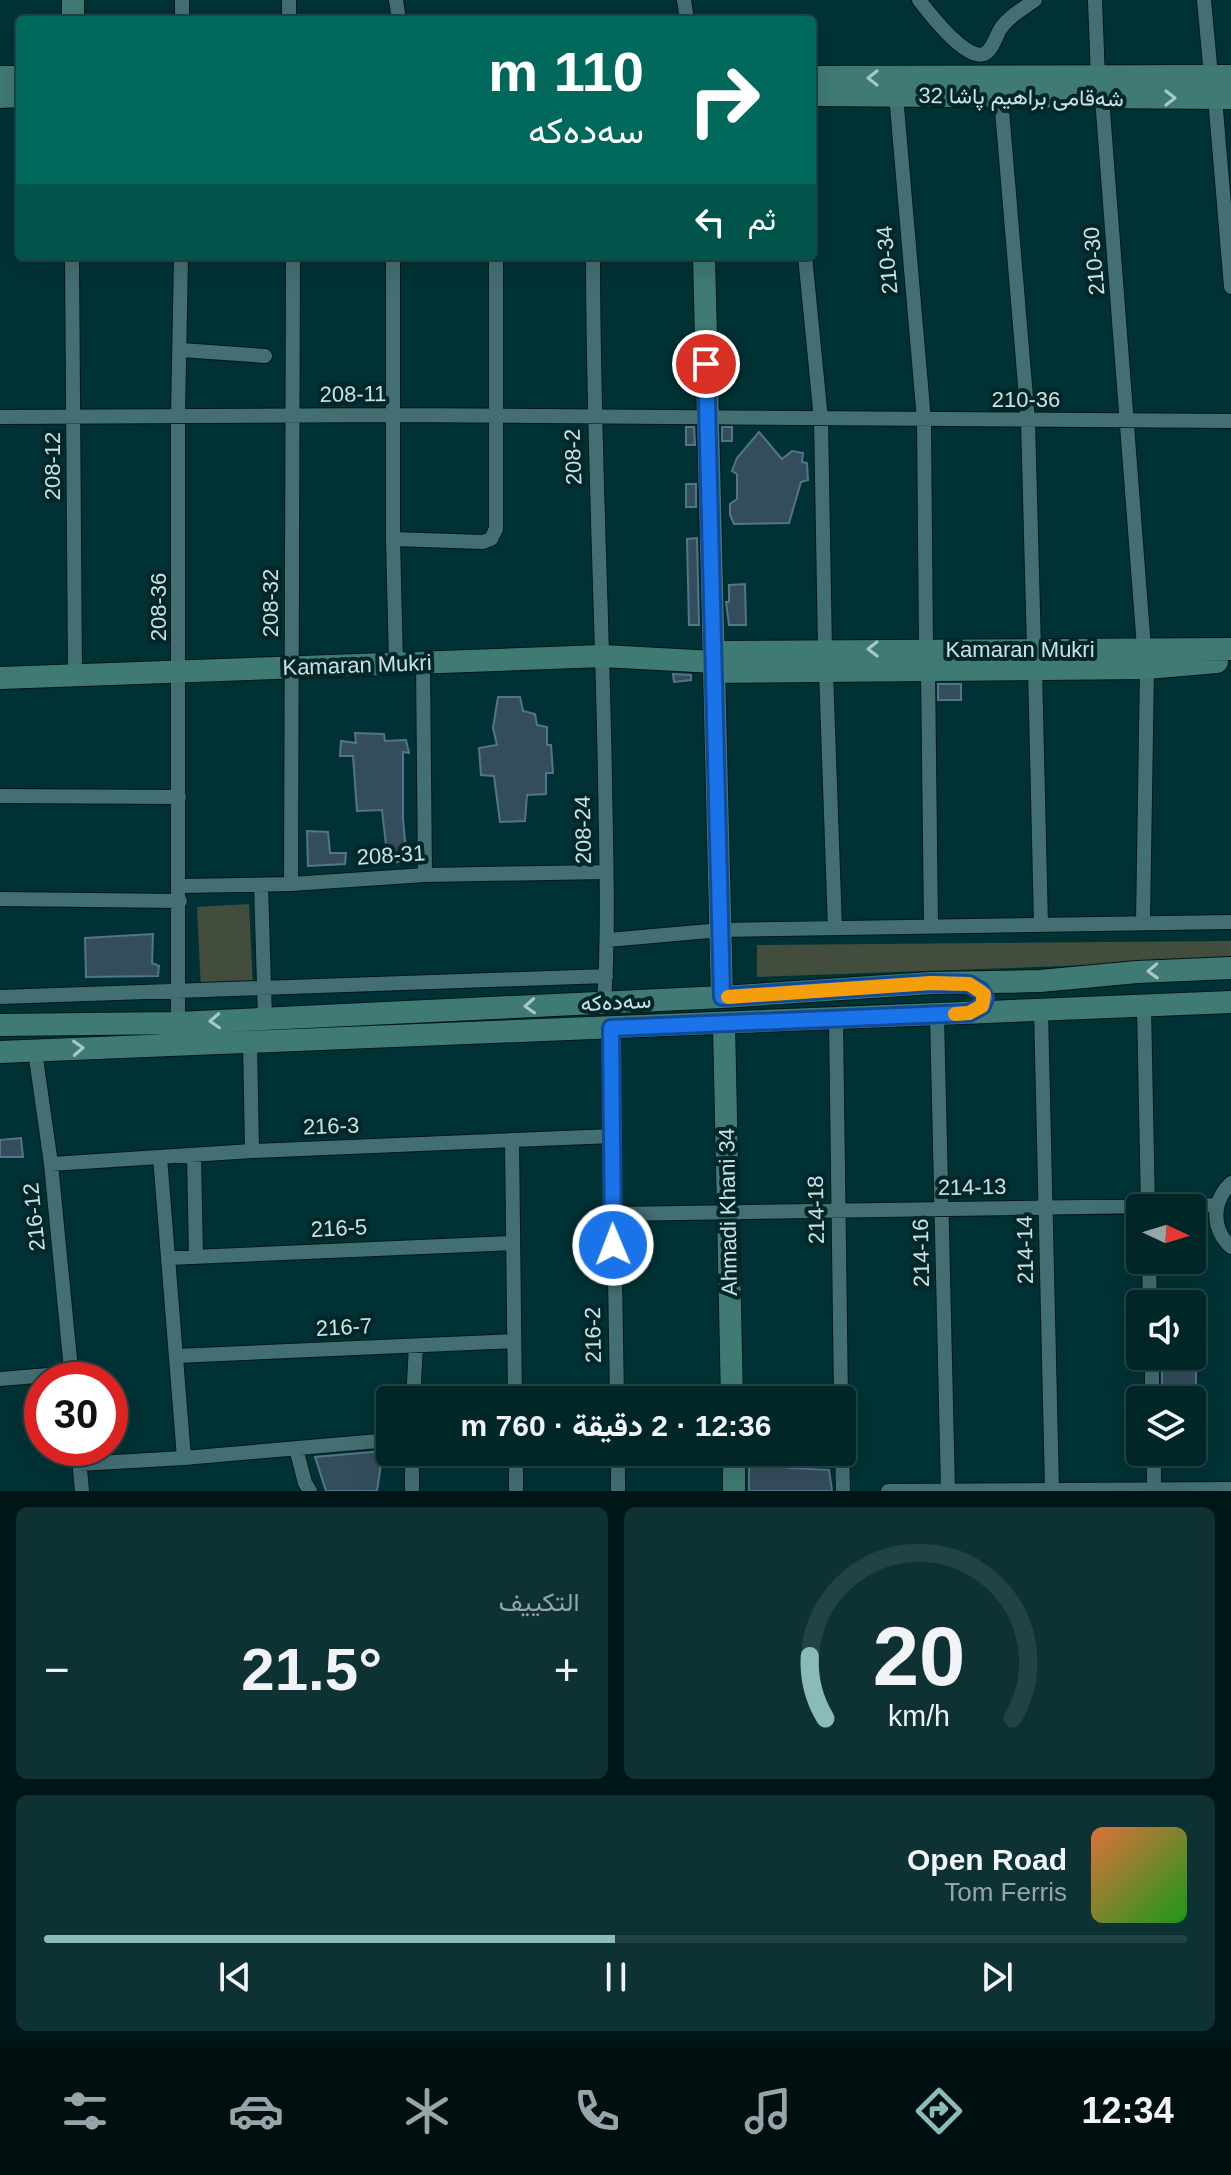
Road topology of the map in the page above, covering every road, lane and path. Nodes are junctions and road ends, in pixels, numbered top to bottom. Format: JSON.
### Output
{"nodes":[{"id":1,"x":919,"y":0,"type":"edge"},
{"id":2,"x":1035,"y":0,"type":"edge"},
{"id":3,"x":1095,"y":0,"type":"edge"},
{"id":4,"x":1204,"y":0,"type":"edge"},
{"id":5,"x":816,"y":77,"type":"edge"},
{"id":6,"x":1222,"y":87,"type":"edge"},
{"id":7,"x":1100,"y":88,"type":"junction"},
{"id":8,"x":816,"y":95,"type":"edge"},
{"id":9,"x":896,"y":95,"type":"junction"},
{"id":10,"x":1001,"y":98,"type":"junction"},
{"id":11,"x":72,"y":260,"type":"edge"},
{"id":12,"x":181,"y":260,"type":"edge"},
{"id":13,"x":293,"y":260,"type":"edge"},
{"id":14,"x":393,"y":260,"type":"edge"},
{"id":15,"x":496,"y":260,"type":"edge"},
{"id":16,"x":593,"y":260,"type":"edge"},
{"id":17,"x":704,"y":260,"type":"edge"},
{"id":18,"x":805,"y":260,"type":"edge"},
{"id":19,"x":1231,"y":287,"type":"edge"},
{"id":20,"x":181,"y":350,"type":"junction"},
{"id":21,"x":265,"y":356,"type":"dead end"},
{"id":22,"x":392,"y":415,"type":"junction"},
{"id":23,"x":178,"y":416,"type":"junction"},
{"id":24,"x":497,"y":416,"type":"junction"},
{"id":25,"x":0,"y":417,"type":"edge"},
{"id":26,"x":73,"y":417,"type":"junction"},
{"id":27,"x":293,"y":417,"type":"junction"},
{"id":28,"x":593,"y":418,"type":"junction"},
{"id":29,"x":708,"y":419,"type":"junction"},
{"id":30,"x":821,"y":420,"type":"junction"},
{"id":31,"x":924,"y":420,"type":"junction"},
{"id":32,"x":1028,"y":421,"type":"junction"},
{"id":33,"x":1129,"y":421,"type":"junction"},
{"id":34,"x":1231,"y":421,"type":"edge"},
{"id":35,"x":393,"y":539,"type":"junction"},
{"id":36,"x":1231,"y":649,"type":"edge"},
{"id":37,"x":603,"y":656,"type":"junction"},
{"id":38,"x":1034,"y":658,"type":"junction"},
{"id":39,"x":1145,"y":658,"type":"junction"},
{"id":40,"x":927,"y":659,"type":"junction"},
{"id":41,"x":825,"y":660,"type":"junction"},
{"id":42,"x":1231,"y":661,"type":"edge"},
{"id":43,"x":714,"y":662,"type":"junction"},
{"id":44,"x":396,"y":663,"type":"junction"},
{"id":45,"x":423,"y":664,"type":"junction"},
{"id":46,"x":292,"y":667,"type":"junction"},
{"id":47,"x":180,"y":671,"type":"junction"},
{"id":48,"x":75,"y":675,"type":"junction"},
{"id":49,"x":0,"y":678,"type":"edge"},
{"id":50,"x":0,"y":796,"type":"edge"},
{"id":51,"x":179,"y":797,"type":"junction"},
{"id":52,"x":606,"y":872,"type":"junction"},
{"id":53,"x":425,"y":875,"type":"junction"},
{"id":54,"x":291,"y":884,"type":"junction"},
{"id":55,"x":261,"y":885,"type":"junction"},
{"id":56,"x":180,"y":893,"type":"junction"},
{"id":57,"x":0,"y":899,"type":"edge"},
{"id":58,"x":1143,"y":922,"type":"junction"},
{"id":59,"x":1231,"y":922,"type":"edge"},
{"id":60,"x":1041,"y":925,"type":"junction"},
{"id":61,"x":931,"y":926,"type":"junction"},
{"id":62,"x":835,"y":928,"type":"junction"},
{"id":63,"x":721,"y":930,"type":"junction"},
{"id":64,"x":608,"y":940,"type":"junction"},
{"id":65,"x":1231,"y":968,"type":"edge"},
{"id":66,"x":606,"y":976,"type":"junction"},
{"id":67,"x":1028,"y":982,"type":"junction"},
{"id":68,"x":969,"y":984,"type":"junction"},
{"id":69,"x":264,"y":988,"type":"junction"},
{"id":70,"x":179,"y":992,"type":"junction"},
{"id":71,"x":0,"y":997,"type":"edge"},
{"id":72,"x":722,"y":997,"type":"junction"},
{"id":73,"x":1231,"y":1002,"type":"edge"},
{"id":74,"x":604,"y":1003,"type":"junction"},
{"id":75,"x":1144,"y":1006,"type":"junction"},
{"id":76,"x":1034,"y":1010,"type":"junction"},
{"id":77,"x":396,"y":1013,"type":"junction"},
{"id":78,"x":969,"y":1013,"type":"junction"},
{"id":79,"x":359,"y":1014,"type":"junction"},
{"id":80,"x":937,"y":1015,"type":"junction"},
{"id":81,"x":265,"y":1019,"type":"junction"},
{"id":82,"x":836,"y":1019,"type":"junction"},
{"id":83,"x":178,"y":1023,"type":"junction"},
{"id":84,"x":724,"y":1024,"type":"junction"},
{"id":85,"x":0,"y":1025,"type":"edge"},
{"id":86,"x":611,"y":1028,"type":"junction"},
{"id":87,"x":397,"y":1035,"type":"junction"},
{"id":88,"x":363,"y":1037,"type":"junction"},
{"id":89,"x":250,"y":1041,"type":"junction"},
{"id":90,"x":35,"y":1051,"type":"junction"},
{"id":91,"x":0,"y":1052,"type":"edge"},
{"id":92,"x":613,"y":1136,"type":"junction"},
{"id":93,"x":512,"y":1140,"type":"junction"},
{"id":94,"x":252,"y":1151,"type":"junction"},
{"id":95,"x":194,"y":1155,"type":"junction"},
{"id":96,"x":160,"y":1157,"type":"junction"},
{"id":97,"x":51,"y":1164,"type":"junction"},
{"id":98,"x":1231,"y":1183,"type":"edge"},
{"id":99,"x":1148,"y":1194,"type":"edge"},
{"id":100,"x":1206,"y":1205,"type":"edge"},
{"id":101,"x":1217,"y":1205,"type":"junction"},
{"id":102,"x":1126,"y":1207,"type":"edge"},
{"id":103,"x":1046,"y":1208,"type":"junction"},
{"id":104,"x":942,"y":1210,"type":"junction"},
{"id":105,"x":838,"y":1211,"type":"junction"},
{"id":106,"x":728,"y":1213,"type":"junction"},
{"id":107,"x":613,"y":1214,"type":"junction"},
{"id":108,"x":513,"y":1243,"type":"junction"},
{"id":109,"x":1231,"y":1247,"type":"edge"},
{"id":110,"x":196,"y":1257,"type":"junction"},
{"id":111,"x":168,"y":1258,"type":"junction"},
{"id":112,"x":514,"y":1341,"type":"junction"},
{"id":113,"x":416,"y":1346,"type":"junction"},
{"id":114,"x":176,"y":1356,"type":"junction"},
{"id":115,"x":71,"y":1362,"type":"edge"},
{"id":116,"x":24,"y":1378,"type":"edge"},
{"id":117,"x":0,"y":1379,"type":"edge"},
{"id":118,"x":414,"y":1386,"type":"edge"},
{"id":119,"x":515,"y":1386,"type":"edge"},
{"id":120,"x":617,"y":1386,"type":"edge"},
{"id":121,"x":732,"y":1386,"type":"edge"},
{"id":122,"x":841,"y":1386,"type":"edge"},
{"id":123,"x":376,"y":1441,"type":"edge"},
{"id":124,"x":296,"y":1448,"type":"junction"},
{"id":125,"x":184,"y":1458,"type":"junction"},
{"id":126,"x":128,"y":1461,"type":"edge"},
{"id":127,"x":79,"y":1466,"type":"edge"},
{"id":128,"x":412,"y":1466,"type":"edge"},
{"id":129,"x":516,"y":1466,"type":"edge"},
{"id":130,"x":618,"y":1466,"type":"edge"},
{"id":131,"x":734,"y":1466,"type":"edge"},
{"id":132,"x":842,"y":1466,"type":"edge"},
{"id":133,"x":1154,"y":1466,"type":"edge"},
{"id":134,"x":1052,"y":1489,"type":"edge"},
{"id":135,"x":1231,"y":1489,"type":"edge"},
{"id":136,"x":948,"y":1490,"type":"edge"},
{"id":137,"x":1154,"y":1490,"type":"edge"},
{"id":138,"x":1192,"y":1490,"type":"edge"},
{"id":139,"x":82,"y":1491,"type":"edge"},
{"id":140,"x":310,"y":1491,"type":"edge"},
{"id":141,"x":412,"y":1491,"type":"edge"},
{"id":142,"x":516,"y":1491,"type":"edge"},
{"id":143,"x":618,"y":1491,"type":"edge"},
{"id":144,"x":734,"y":1491,"type":"edge"},
{"id":145,"x":843,"y":1491,"type":"edge"},
{"id":146,"x":888,"y":1491,"type":"edge"}],
"edges":[{"from":1,"to":2,"type":"street"},
{"from":3,"to":7,"type":"street","name":"210-30"},
{"from":4,"to":6,"type":"street"},
{"from":7,"to":5,"type":"main road","name":"شەقامی براهیم پاشا 32","one_way":true},
{"from":6,"to":7,"type":"main road","name":"شەقامی براهیم پاشا 32"},
{"from":6,"to":19,"type":"street"},
{"from":7,"to":10,"type":"main road","name":"شەقامی براهیم پاشا 32"},
{"from":7,"to":33,"type":"street","name":"210-30"},
{"from":8,"to":9,"type":"main road","name":"شەقامی براهیم پاشا 32"},
{"from":9,"to":10,"type":"main road","name":"شەقامی براهیم پاشا 32"},
{"from":9,"to":31,"type":"street","name":"210-34"},
{"from":10,"to":32,"type":"street"},
{"from":11,"to":26,"type":"street","name":"208-12"},
{"from":12,"to":20,"type":"street","name":"208-36"},
{"from":13,"to":27,"type":"street","name":"208-32"},
{"from":14,"to":22,"type":"street"},
{"from":15,"to":24,"type":"street"},
{"from":16,"to":28,"type":"street","name":"208-2"},
{"from":17,"to":29,"type":"main road"},
{"from":18,"to":30,"type":"street"},
{"from":20,"to":21,"type":"street"},
{"from":20,"to":23,"type":"street","name":"208-36"},
{"from":22,"to":24,"type":"street","name":"208-11"},
{"from":22,"to":27,"type":"street","name":"208-11"},
{"from":22,"to":35,"type":"street"},
{"from":23,"to":26,"type":"street","name":"208-11"},
{"from":23,"to":27,"type":"street","name":"208-11"},
{"from":23,"to":47,"type":"street","name":"208-36"},
{"from":24,"to":28,"type":"street","name":"208-11"},
{"from":24,"to":35,"type":"street"},
{"from":25,"to":26,"type":"street","name":"208-11"},
{"from":26,"to":48,"type":"street","name":"208-12"},
{"from":27,"to":46,"type":"street","name":"208-32"},
{"from":28,"to":29,"type":"street","name":"208-11"},
{"from":28,"to":37,"type":"street","name":"208-2"},
{"from":29,"to":30,"type":"street","name":"210-36"},
{"from":29,"to":43,"type":"main road"},
{"from":30,"to":31,"type":"street","name":"210-36"},
{"from":30,"to":41,"type":"street"},
{"from":31,"to":32,"type":"street","name":"210-36"},
{"from":31,"to":40,"type":"street","name":"210-34"},
{"from":32,"to":33,"type":"street","name":"210-36"},
{"from":32,"to":38,"type":"street"},
{"from":33,"to":34,"type":"street","name":"210-36"},
{"from":33,"to":39,"type":"street","name":"210-30"},
{"from":35,"to":44,"type":"street"},
{"from":36,"to":39,"type":"main road","name":"Kamaran Mukri"},
{"from":37,"to":43,"type":"main road","name":"Kamaran Mukri"},
{"from":37,"to":45,"type":"main road","name":"Kamaran Mukri"},
{"from":37,"to":52,"type":"street","name":"208-24"},
{"from":38,"to":39,"type":"main road","name":"Kamaran Mukri"},
{"from":38,"to":40,"type":"main road","name":"Kamaran Mukri"},
{"from":38,"to":60,"type":"street"},
{"from":39,"to":42,"type":"main road","name":"Kamaran Mukri"},
{"from":39,"to":58,"type":"street","name":"210-30"},
{"from":40,"to":41,"type":"main road","name":"Kamaran Mukri"},
{"from":40,"to":61,"type":"street","name":"210-34"},
{"from":41,"to":43,"type":"main road","name":"Kamaran Mukri"},
{"from":41,"to":62,"type":"street"},
{"from":43,"to":63,"type":"main road"},
{"from":44,"to":45,"type":"main road","name":"Kamaran Mukri"},
{"from":44,"to":46,"type":"main road","name":"Kamaran Mukri"},
{"from":45,"to":53,"type":"street"},
{"from":46,"to":47,"type":"main road","name":"Kamaran Mukri"},
{"from":46,"to":54,"type":"street","name":"208-32"},
{"from":47,"to":48,"type":"main road","name":"Kamaran Mukri"},
{"from":47,"to":51,"type":"street","name":"208-36"},
{"from":48,"to":49,"type":"main road","name":"Kamaran Mukri"},
{"from":50,"to":51,"type":"street"},
{"from":51,"to":56,"type":"street","name":"208-36"},
{"from":52,"to":53,"type":"street","name":"208-31"},
{"from":52,"to":64,"type":"street","name":"208-24"},
{"from":53,"to":54,"type":"street","name":"208-31"},
{"from":54,"to":55,"type":"street","name":"208-31"},
{"from":55,"to":56,"type":"street","name":"208-31"},
{"from":55,"to":69,"type":"street"},
{"from":56,"to":57,"type":"street","name":"208-31"},
{"from":56,"to":70,"type":"street","name":"208-36"},
{"from":58,"to":59,"type":"street"},
{"from":58,"to":60,"type":"street"},
{"from":60,"to":61,"type":"street"},
{"from":61,"to":62,"type":"street"},
{"from":62,"to":63,"type":"street"},
{"from":63,"to":64,"type":"street"},
{"from":63,"to":72,"type":"main road"},
{"from":64,"to":66,"type":"street","name":"208-24"},
{"from":65,"to":67,"type":"main road","name":"سەدەکە","one_way":true},
{"from":66,"to":69,"type":"street"},
{"from":66,"to":74,"type":"street","name":"208-24"},
{"from":67,"to":68,"type":"main road","name":"سەدەکە"},
{"from":67,"to":76,"type":"main road"},
{"from":68,"to":72,"type":"main road","name":"سەدەکە"},
{"from":68,"to":78,"type":"main road"},
{"from":69,"to":70,"type":"street"},
{"from":69,"to":81,"type":"street"},
{"from":70,"to":71,"type":"street"},
{"from":70,"to":83,"type":"street","name":"208-36"},
{"from":72,"to":74,"type":"main road","name":"سەدەکە"},
{"from":73,"to":75,"type":"main road","name":"سەدەکە"},
{"from":74,"to":77,"type":"main road","name":"سەدەکە","one_way":true},
{"from":75,"to":76,"type":"main road","name":"سەدەکە"},
{"from":75,"to":99,"type":"street"},
{"from":76,"to":78,"type":"main road","name":"سەدەکە"},
{"from":76,"to":103,"type":"street","name":"214-14"},
{"from":77,"to":79,"type":"main road","name":"سەدەکە"},
{"from":77,"to":87,"type":"main road"},
{"from":78,"to":80,"type":"main road","name":"سەدەکە"},
{"from":79,"to":81,"type":"main road","name":"سەدەکە"},
{"from":79,"to":88,"type":"main road"},
{"from":80,"to":82,"type":"main road","name":"سەدەکە"},
{"from":80,"to":104,"type":"street","name":"214-16"},
{"from":81,"to":83,"type":"main road","name":"سەدەکە","one_way":true},
{"from":82,"to":84,"type":"main road","name":"سەدەکە"},
{"from":82,"to":105,"type":"street","name":"214-18"},
{"from":83,"to":85,"type":"main road","name":"سەدەکە"},
{"from":84,"to":86,"type":"main road","name":"سەدەکە"},
{"from":84,"to":106,"type":"main road","name":"Ahmadi Khani 34"},
{"from":86,"to":87,"type":"main road","name":"سەدەکە"},
{"from":86,"to":92,"type":"street","name":"216-2"},
{"from":87,"to":88,"type":"main road","name":"سەدەکە"},
{"from":88,"to":89,"type":"main road","name":"سەدەکە"},
{"from":90,"to":89,"type":"main road","name":"سەدەکە","one_way":true},
{"from":89,"to":94,"type":"street"},
{"from":90,"to":91,"type":"main road","name":"سەدەکە"},
{"from":90,"to":97,"type":"street","name":"216-12"},
{"from":92,"to":93,"type":"street","name":"216-3"},
{"from":92,"to":107,"type":"street","name":"216-2"},
{"from":93,"to":94,"type":"street","name":"216-3"},
{"from":93,"to":108,"type":"street"},
{"from":94,"to":95,"type":"street","name":"216-3"},
{"from":95,"to":96,"type":"street","name":"216-3"},
{"from":95,"to":110,"type":"street"},
{"from":96,"to":97,"type":"street","name":"216-3"},
{"from":96,"to":111,"type":"street"},
{"from":97,"to":115,"type":"street","name":"216-12"},
{"from":98,"to":101,"type":"street"},
{"from":100,"to":101,"type":"street","name":"214-13"},
{"from":101,"to":109,"type":"street"},
{"from":102,"to":103,"type":"street","name":"214-13"},
{"from":103,"to":104,"type":"street","name":"214-13"},
{"from":103,"to":134,"type":"street","name":"214-14"},
{"from":104,"to":105,"type":"street","name":"214-13"},
{"from":104,"to":136,"type":"street","name":"214-16"},
{"from":105,"to":106,"type":"street","name":"214-13"},
{"from":105,"to":122,"type":"street","name":"214-18"},
{"from":106,"to":107,"type":"street","name":"214-13"},
{"from":106,"to":121,"type":"main road","name":"Ahmadi Khani 34"},
{"from":107,"to":120,"type":"street","name":"216-2"},
{"from":108,"to":110,"type":"street","name":"216-5"},
{"from":108,"to":112,"type":"street"},
{"from":110,"to":111,"type":"street","name":"216-5"},
{"from":111,"to":114,"type":"street"},
{"from":112,"to":113,"type":"street","name":"216-7"},
{"from":112,"to":119,"type":"street"},
{"from":113,"to":114,"type":"street","name":"216-7"},
{"from":113,"to":118,"type":"street"},
{"from":114,"to":125,"type":"street"},
{"from":116,"to":117,"type":"street"},
{"from":123,"to":124,"type":"street"},
{"from":124,"to":125,"type":"street"},
{"from":124,"to":140,"type":"street"},
{"from":125,"to":126,"type":"street"},
{"from":127,"to":139,"type":"street"},
{"from":128,"to":141,"type":"street"},
{"from":129,"to":142,"type":"street"},
{"from":130,"to":143,"type":"street"},
{"from":131,"to":144,"type":"main road"},
{"from":132,"to":145,"type":"street"},
{"from":133,"to":137,"type":"street"},
{"from":134,"to":136,"type":"street"},
{"from":134,"to":137,"type":"street"},
{"from":135,"to":138,"type":"street"},
{"from":136,"to":146,"type":"street"},
{"from":137,"to":138,"type":"street"}]}
